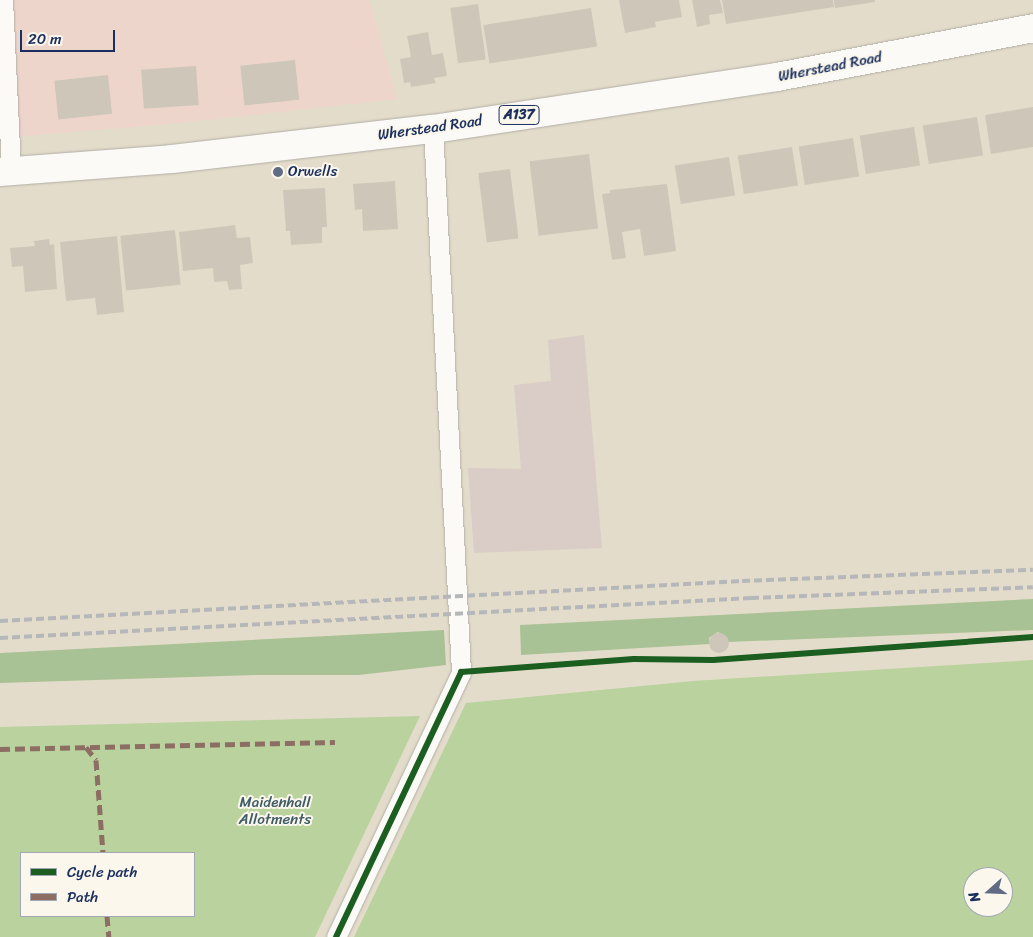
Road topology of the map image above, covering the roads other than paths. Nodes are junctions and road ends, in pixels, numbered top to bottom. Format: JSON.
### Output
{"nodes":[{"id":1,"x":3,"y":0,"type":"edge"},
{"id":2,"x":1033,"y":28,"type":"edge"},
{"id":3,"x":433,"y":129,"type":"junction"},
{"id":4,"x":5,"y":172,"type":"edge"},
{"id":5,"x":336,"y":937,"type":"edge"}],
"edges":[{"from":1,"to":4,"type":"lane"},
{"from":2,"to":3,"type":"main road","name":"Wherstead Road","number":"A137"},
{"from":3,"to":4,"type":"main road","name":"Wherstead Road","number":"A137"},
{"from":3,"to":5,"type":"lane"}]}
